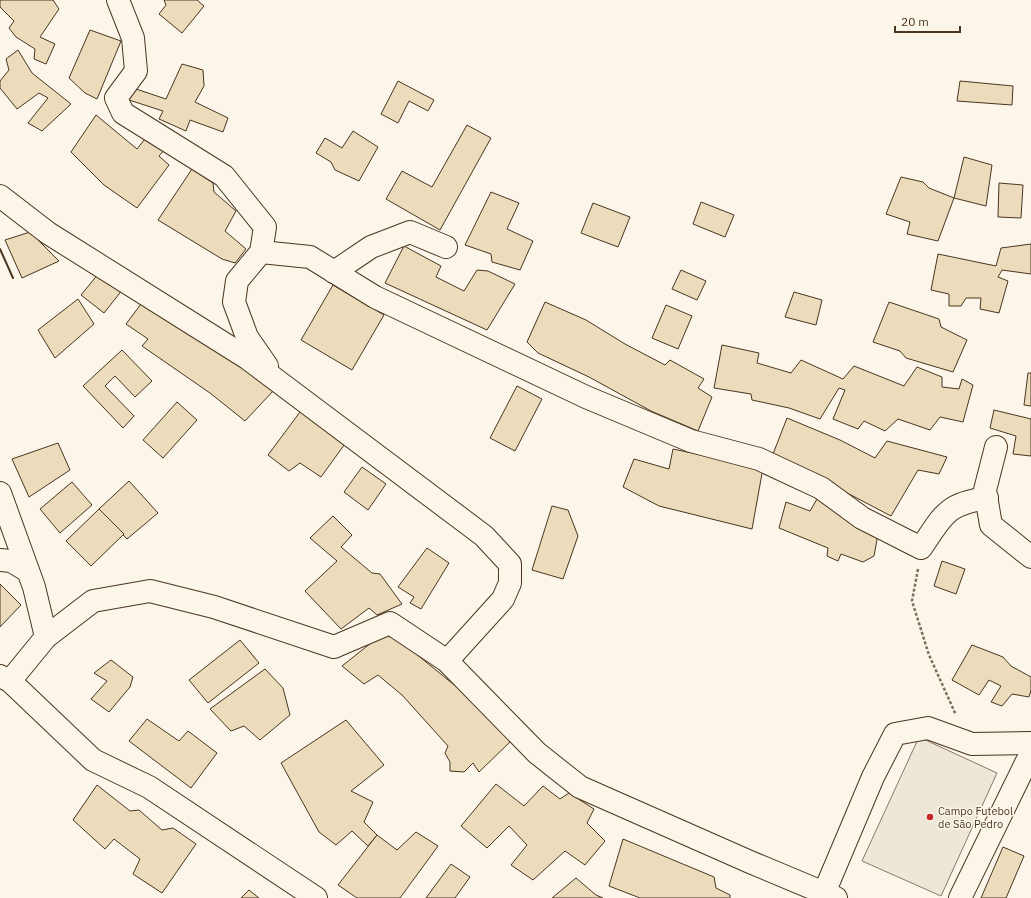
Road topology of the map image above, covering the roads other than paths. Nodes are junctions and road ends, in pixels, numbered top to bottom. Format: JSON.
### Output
{"nodes":[{"id":1,"x":118,"y":0,"type":"edge"},
{"id":2,"x":0,"y":196,"type":"edge"},
{"id":3,"x":446,"y":247,"type":"dead end"},
{"id":4,"x":261,"y":252,"type":"junction"},
{"id":5,"x":334,"y":272,"type":"junction"},
{"id":6,"x":277,"y":380,"type":"junction"},
{"id":7,"x":996,"y":447,"type":"dead end"},
{"id":8,"x":0,"y":493,"type":"edge"},
{"id":9,"x":987,"y":498,"type":"junction"},
{"id":10,"x":1031,"y":557,"type":"edge"},
{"id":11,"x":0,"y":560,"type":"edge"},
{"id":12,"x":28,"y":571,"type":"junction"},
{"id":13,"x":46,"y":637,"type":"junction"},
{"id":14,"x":447,"y":660,"type":"junction"},
{"id":15,"x":5,"y":678,"type":"edge"},
{"id":16,"x":1031,"y":743,"type":"edge"},
{"id":17,"x":1031,"y":756,"type":"edge"},
{"id":18,"x":830,"y":895,"type":"edge"},
{"id":19,"x":316,"y":898,"type":"edge"},
{"id":20,"x":960,"y":898,"type":"edge"}],
"edges":[{"from":1,"to":4,"type":"street"},
{"from":2,"to":6,"type":"street"},
{"from":3,"to":5,"type":"street"},
{"from":4,"to":5,"type":"street"},
{"from":4,"to":6,"type":"street"},
{"from":5,"to":9,"type":"street"},
{"from":6,"to":14,"type":"street"},
{"from":7,"to":9,"type":"street"},
{"from":8,"to":12,"type":"street"},
{"from":9,"to":10,"type":"street"},
{"from":11,"to":12,"type":"street"},
{"from":12,"to":13,"type":"street"},
{"from":13,"to":14,"type":"street"},
{"from":13,"to":15,"type":"street"},
{"from":14,"to":18,"type":"street"},
{"from":15,"to":19,"type":"street"},
{"from":16,"to":18,"type":"street"},
{"from":17,"to":20,"type":"street"}]}
